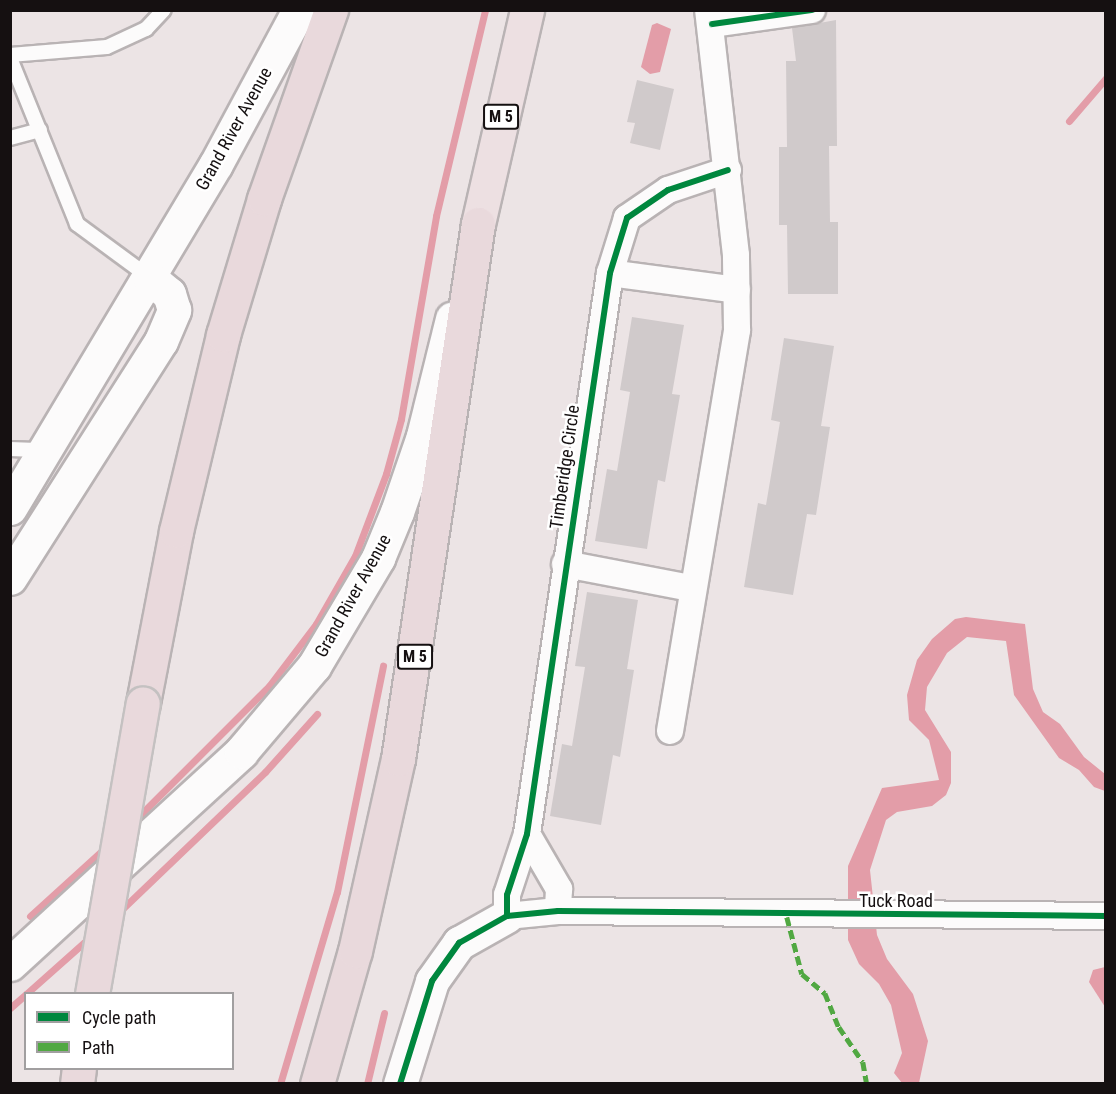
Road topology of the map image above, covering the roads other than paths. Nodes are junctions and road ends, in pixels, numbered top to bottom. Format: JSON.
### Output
{"nodes":[{"id":1,"x":164,"y":10,"type":"edge"},
{"id":2,"x":299,"y":10,"type":"edge"},
{"id":3,"x":332,"y":10,"type":"edge"},
{"id":4,"x":527,"y":10,"type":"edge"},
{"id":5,"x":812,"y":10,"type":"edge"},
{"id":6,"x":710,"y":17,"type":"edge"},
{"id":7,"x":10,"y":56,"type":"edge"},
{"id":8,"x":40,"y":130,"type":"junction"},
{"id":9,"x":10,"y":138,"type":"edge"},
{"id":10,"x":728,"y":170,"type":"junction"},
{"id":11,"x":478,"y":224,"type":"junction"},
{"id":12,"x":610,"y":273,"type":"junction"},
{"id":13,"x":148,"y":277,"type":"junction"},
{"id":14,"x":737,"y":291,"type":"junction"},
{"id":15,"x":10,"y":449,"type":"edge"},
{"id":16,"x":45,"y":450,"type":"junction"},
{"id":17,"x":10,"y":508,"type":"edge"},
{"id":18,"x":565,"y":564,"type":"junction"},
{"id":19,"x":10,"y":578,"type":"edge"},
{"id":20,"x":692,"y":588,"type":"junction"},
{"id":21,"x":670,"y":731,"type":"dead end"},
{"id":22,"x":527,"y":834,"type":"junction"},
{"id":23,"x":558,"y":912,"type":"junction"},
{"id":24,"x":507,"y":916,"type":"junction"},
{"id":25,"x":1106,"y":916,"type":"edge"},
{"id":26,"x":10,"y":964,"type":"edge"},
{"id":27,"x":93,"y":992,"type":"edge"},
{"id":28,"x":317,"y":1083,"type":"edge"},
{"id":29,"x":400,"y":1083,"type":"edge"}],
"edges":[{"from":1,"to":7,"type":"lane"},
{"from":2,"to":13,"type":"main road","name":"Grand River Avenue"},
{"from":3,"to":27,"type":"highway","bridge":true},
{"from":4,"to":11,"type":"highway","name":"Grand River Avenue","number":"M 5"},
{"from":5,"to":6,"type":"street"},
{"from":6,"to":10,"type":"street"},
{"from":7,"to":8,"type":"lane"},
{"from":8,"to":9,"type":"lane"},
{"from":8,"to":13,"type":"lane"},
{"from":10,"to":12,"type":"street","name":"Timberidge Circle"},
{"from":10,"to":14,"type":"street"},
{"from":11,"to":26,"type":"main road","name":"Grand River Avenue"},
{"from":11,"to":28,"type":"highway","number":"M 5"},
{"from":12,"to":14,"type":"street"},
{"from":12,"to":18,"type":"street","name":"Timberidge Circle"},
{"from":13,"to":16,"type":"main road","name":"Grand River Avenue"},
{"from":13,"to":19,"type":"main road"},
{"from":14,"to":20,"type":"street"},
{"from":15,"to":16,"type":"lane"},
{"from":16,"to":17,"type":"main road","name":"Grand River Avenue"},
{"from":18,"to":20,"type":"street"},
{"from":18,"to":22,"type":"street","name":"Timberidge Circle"},
{"from":20,"to":21,"type":"street"},
{"from":22,"to":23,"type":"street"},
{"from":22,"to":24,"type":"street","name":"Timberidge Circle"},
{"from":23,"to":24,"type":"street","name":"Tuck Road"},
{"from":23,"to":25,"type":"street","name":"Tuck Road"},
{"from":24,"to":29,"type":"main road"}]}
